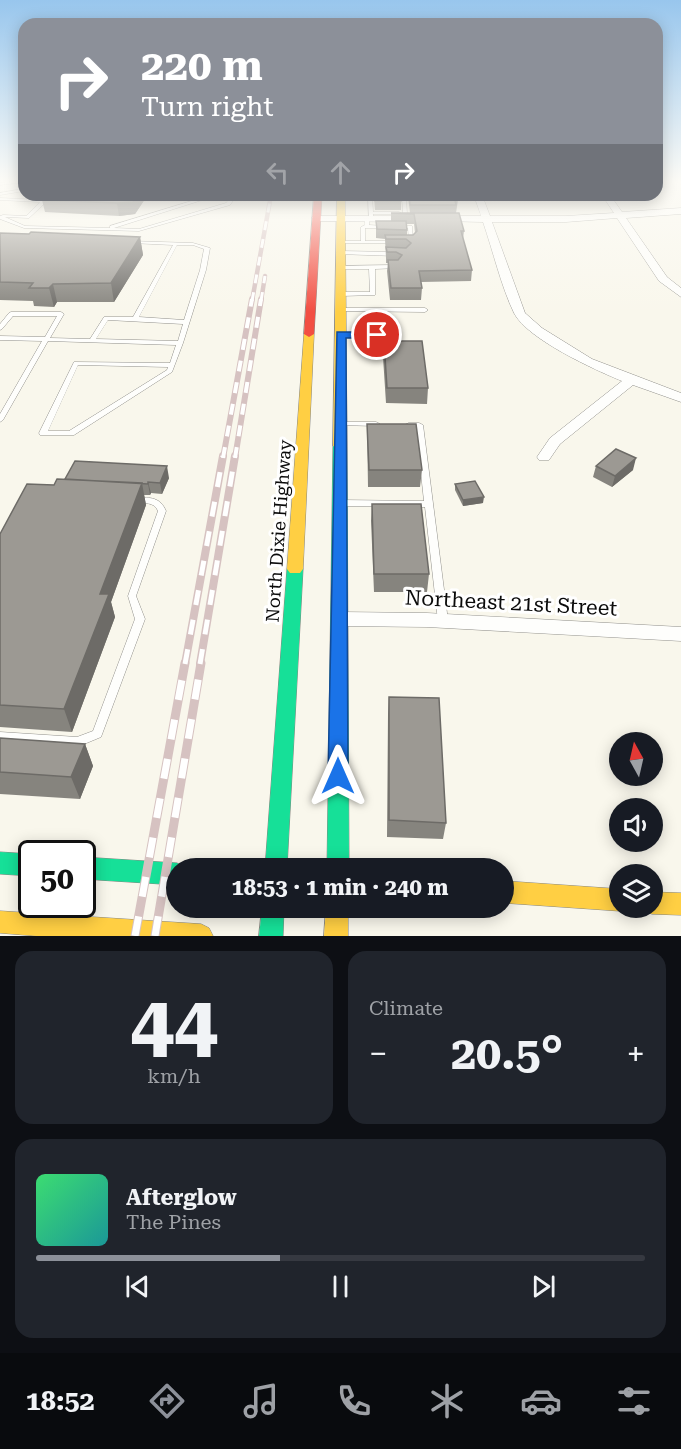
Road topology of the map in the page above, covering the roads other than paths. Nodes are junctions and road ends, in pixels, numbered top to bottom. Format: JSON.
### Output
{"nodes":[{"id":1,"x":19,"y":225,"type":"edge"},
{"id":2,"x":119,"y":225,"type":"edge"},
{"id":3,"x":157,"y":225,"type":"edge"},
{"id":4,"x":317,"y":225,"type":"edge"},
{"id":5,"x":341,"y":225,"type":"edge"},
{"id":6,"x":365,"y":225,"type":"edge"},
{"id":7,"x":398,"y":225,"type":"edge"},
{"id":8,"x":488,"y":225,"type":"edge"},
{"id":9,"x":627,"y":225,"type":"edge"},
{"id":10,"x":105,"y":229,"type":"junction"},
{"id":11,"x":129,"y":242,"type":"edge"},
{"id":12,"x":363,"y":242,"type":"junction"},
{"id":13,"x":176,"y":243,"type":"junction"},
{"id":14,"x":340,"y":254,"type":"junction"},
{"id":15,"x":405,"y":254,"type":"edge"},
{"id":16,"x":372,"y":267,"type":"junction"},
{"id":17,"x":396,"y":267,"type":"edge"},
{"id":18,"x":340,"y":294,"type":"junction"},
{"id":19,"x":681,"y":294,"type":"edge"},
{"id":20,"x":340,"y":310,"type":"junction"},
{"id":21,"x":425,"y":310,"type":"dead end"},
{"id":22,"x":135,"y":319,"type":"junction"},
{"id":23,"x":186,"y":322,"type":"junction"},
{"id":24,"x":0,"y":328,"type":"edge"},
{"id":25,"x":340,"y":335,"type":"junction"},
{"id":26,"x":394,"y":335,"type":"dead end"},
{"id":27,"x":0,"y":338,"type":"edge"},
{"id":28,"x":46,"y":339,"type":"junction"},
{"id":29,"x":92,"y":340,"type":"junction"},
{"id":30,"x":180,"y":343,"type":"junction"},
{"id":31,"x":172,"y":365,"type":"junction"},
{"id":32,"x":631,"y":380,"type":"junction"},
{"id":33,"x":323,"y":388,"type":"junction"},
{"id":34,"x":681,"y":398,"type":"edge"},
{"id":35,"x":0,"y":420,"type":"edge"},
{"id":36,"x":340,"y":424,"type":"junction"},
{"id":37,"x":386,"y":424,"type":"edge"},
{"id":38,"x":397,"y":425,"type":"edge"},
{"id":39,"x":544,"y":457,"type":"dead end"},
{"id":40,"x":132,"y":500,"type":"edge"},
{"id":41,"x":340,"y":503,"type":"junction"},
{"id":42,"x":429,"y":504,"type":"junction"},
{"id":43,"x":340,"y":619,"type":"junction"},
{"id":44,"x":443,"y":621,"type":"junction"},
{"id":45,"x":681,"y":634,"type":"edge"},
{"id":46,"x":0,"y":737,"type":"edge"},
{"id":47,"x":277,"y":858,"type":"edge"},
{"id":48,"x":338,"y":858,"type":"edge"},
{"id":49,"x":0,"y":863,"type":"edge"},
{"id":50,"x":18,"y":864,"type":"edge"},
{"id":51,"x":96,"y":869,"type":"edge"},
{"id":52,"x":166,"y":873,"type":"edge"},
{"id":53,"x":514,"y":893,"type":"edge"},
{"id":54,"x":609,"y":899,"type":"edge"},
{"id":55,"x":663,"y":903,"type":"edge"},
{"id":56,"x":681,"y":904,"type":"edge"},
{"id":57,"x":272,"y":918,"type":"edge"},
{"id":58,"x":337,"y":918,"type":"edge"},
{"id":59,"x":0,"y":922,"type":"edge"},
{"id":60,"x":201,"y":936,"type":"edge"},
{"id":61,"x":271,"y":936,"type":"edge"},
{"id":62,"x":336,"y":936,"type":"edge"}],
"edges":[{"from":1,"to":10,"type":"lane"},
{"from":2,"to":10,"type":"lane"},
{"from":3,"to":10,"type":"lane"},
{"from":4,"to":33,"type":"main road","name":"North Dixie Highway"},
{"from":5,"to":14,"type":"main road","name":"North Dixie Highway"},
{"from":6,"to":12,"type":"lane"},
{"from":7,"to":12,"type":"lane"},
{"from":8,"to":32,"type":"street"},
{"from":9,"to":19,"type":"street"},
{"from":11,"to":13,"type":"lane"},
{"from":12,"to":14,"type":"lane"},
{"from":13,"to":22,"type":"lane"},
{"from":13,"to":23,"type":"lane"},
{"from":14,"to":15,"type":"lane"},
{"from":14,"to":16,"type":"lane"},
{"from":14,"to":18,"type":"main road","name":"North Dixie Highway"},
{"from":16,"to":17,"type":"lane"},
{"from":16,"to":18,"type":"lane"},
{"from":18,"to":20,"type":"main road","name":"North Dixie Highway"},
{"from":20,"to":21,"type":"lane"},
{"from":20,"to":25,"type":"main road","name":"North Dixie Highway"},
{"from":22,"to":23,"type":"lane"},
{"from":22,"to":29,"type":"lane"},
{"from":23,"to":30,"type":"lane"},
{"from":24,"to":28,"type":"lane"},
{"from":25,"to":26,"type":"lane"},
{"from":25,"to":33,"type":"main road","name":"North Dixie Highway"},
{"from":27,"to":28,"type":"lane"},
{"from":28,"to":29,"type":"lane"},
{"from":28,"to":35,"type":"lane"},
{"from":29,"to":30,"type":"lane"},
{"from":30,"to":31,"type":"lane"},
{"from":31,"to":31,"type":"lane"},
{"from":32,"to":34,"type":"street"},
{"from":32,"to":39,"type":"street"},
{"from":33,"to":36,"type":"main road","name":"North Dixie Highway"},
{"from":33,"to":47,"type":"main road","name":"North Dixie Highway"},
{"from":36,"to":37,"type":"lane"},
{"from":36,"to":41,"type":"main road","name":"North Dixie Highway"},
{"from":38,"to":42,"type":"lane"},
{"from":40,"to":46,"type":"lane"},
{"from":41,"to":42,"type":"lane"},
{"from":41,"to":43,"type":"main road","name":"North Dixie Highway"},
{"from":42,"to":44,"type":"lane"},
{"from":43,"to":44,"type":"street","name":"Northeast 21st Street"},
{"from":43,"to":48,"type":"main road","name":"North Dixie Highway"},
{"from":44,"to":45,"type":"street","name":"Northeast 21st Street"},
{"from":49,"to":50,"type":"main road"},
{"from":51,"to":52,"type":"main road"},
{"from":53,"to":54,"type":"main road"},
{"from":55,"to":56,"type":"main road"},
{"from":57,"to":61,"type":"main road"},
{"from":58,"to":62,"type":"main road"},
{"from":59,"to":60,"type":"main road"}]}
